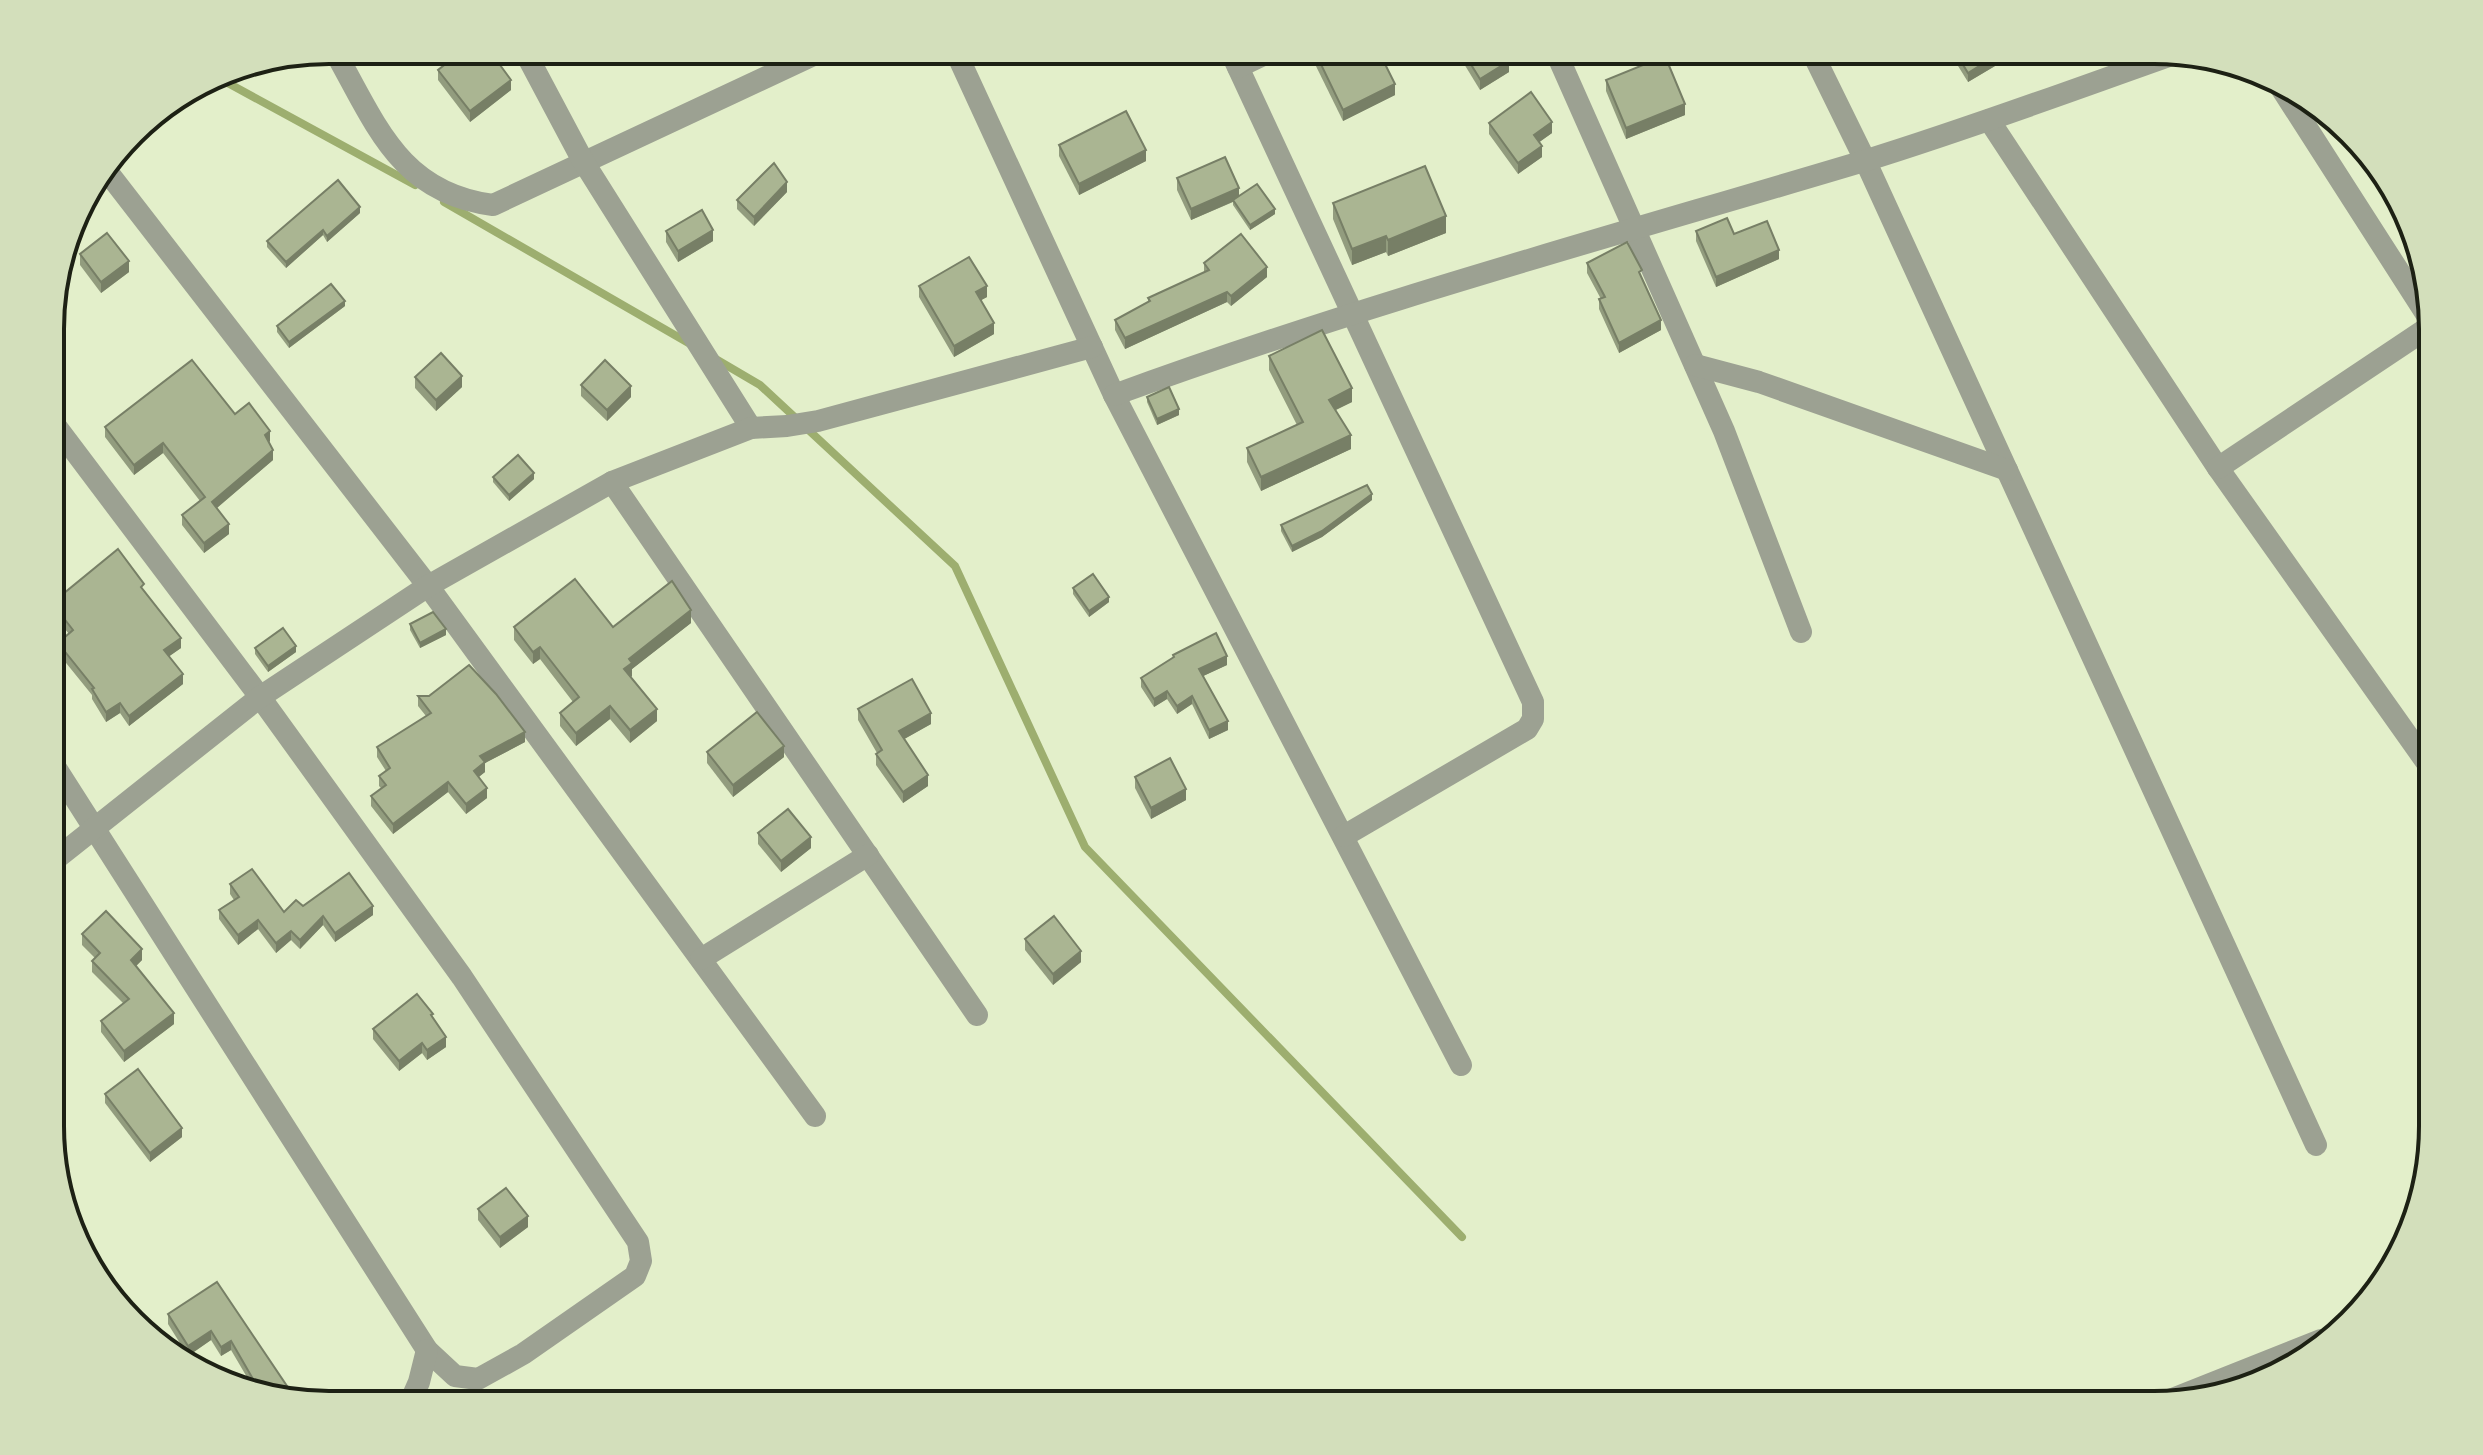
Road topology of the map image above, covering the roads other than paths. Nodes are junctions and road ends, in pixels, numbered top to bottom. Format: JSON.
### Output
{"nodes":[{"id":1,"x":342,"y":64,"type":"edge"},
{"id":2,"x":531,"y":64,"type":"edge"},
{"id":3,"x":794,"y":64,"type":"edge"},
{"id":4,"x":961,"y":64,"type":"edge"},
{"id":5,"x":1236,"y":64,"type":"edge"},
{"id":6,"x":1561,"y":64,"type":"edge"},
{"id":7,"x":1818,"y":64,"type":"edge"},
{"id":8,"x":2147,"y":64,"type":"edge"},
{"id":9,"x":2291,"y":103,"type":"edge"},
{"id":10,"x":1989,"y":120,"type":"junction"},
{"id":11,"x":1865,"y":160,"type":"junction"},
{"id":12,"x":583,"y":161,"type":"junction"},
{"id":13,"x":112,"y":178,"type":"edge"},
{"id":14,"x":1635,"y":227,"type":"junction"},
{"id":15,"x":2417,"y":301,"type":"edge"},
{"id":16,"x":1353,"y":313,"type":"junction"},
{"id":17,"x":2418,"y":333,"type":"edge"},
{"id":18,"x":1092,"y":347,"type":"junction"},
{"id":19,"x":1695,"y":365,"type":"junction"},
{"id":20,"x":1114,"y":395,"type":"junction"},
{"id":21,"x":751,"y":428,"type":"junction"},
{"id":22,"x":64,"y":437,"type":"edge"},
{"id":23,"x":2218,"y":468,"type":"junction"},
{"id":24,"x":2007,"y":470,"type":"junction"},
{"id":25,"x":612,"y":482,"type":"junction"},
{"id":26,"x":428,"y":586,"type":"junction"},
{"id":27,"x":1801,"y":632,"type":"dead end"},
{"id":28,"x":260,"y":697,"type":"junction"},
{"id":29,"x":2418,"y":750,"type":"edge"},
{"id":30,"x":64,"y":780,"type":"edge"},
{"id":31,"x":96,"y":829,"type":"junction"},
{"id":32,"x":1344,"y":836,"type":"junction"},
{"id":33,"x":64,"y":853,"type":"edge"},
{"id":34,"x":868,"y":855,"type":"junction"},
{"id":35,"x":701,"y":959,"type":"junction"},
{"id":36,"x":977,"y":1015,"type":"dead end"},
{"id":37,"x":1461,"y":1065,"type":"dead end"},
{"id":38,"x":815,"y":1116,"type":"dead end"},
{"id":39,"x":2316,"y":1145,"type":"dead end"},
{"id":40,"x":427,"y":1350,"type":"junction"},
{"id":41,"x":2291,"y":1352,"type":"edge"},
{"id":42,"x":2206,"y":1386,"type":"edge"},
{"id":43,"x":415,"y":1391,"type":"edge"}],
"edges":[{"from":1,"to":12,"type":"street"},
{"from":2,"to":12,"type":"street"},
{"from":3,"to":12,"type":"street"},
{"from":4,"to":18,"type":"street"},
{"from":5,"to":16,"type":"street"},
{"from":6,"to":14,"type":"street"},
{"from":7,"to":11,"type":"street"},
{"from":8,"to":10,"type":"street"},
{"from":9,"to":15,"type":"street"},
{"from":10,"to":11,"type":"street"},
{"from":10,"to":23,"type":"street"},
{"from":11,"to":14,"type":"street"},
{"from":11,"to":24,"type":"street"},
{"from":12,"to":21,"type":"street"},
{"from":13,"to":26,"type":"street"},
{"from":14,"to":16,"type":"street"},
{"from":14,"to":19,"type":"street"},
{"from":16,"to":20,"type":"street"},
{"from":16,"to":32,"type":"street"},
{"from":17,"to":23,"type":"street"},
{"from":18,"to":20,"type":"street"},
{"from":18,"to":21,"type":"street"},
{"from":19,"to":24,"type":"street"},
{"from":19,"to":27,"type":"street"},
{"from":20,"to":32,"type":"street"},
{"from":21,"to":25,"type":"street"},
{"from":22,"to":28,"type":"street"},
{"from":23,"to":29,"type":"street"},
{"from":24,"to":39,"type":"street"},
{"from":25,"to":26,"type":"street"},
{"from":25,"to":34,"type":"street"},
{"from":26,"to":28,"type":"street"},
{"from":26,"to":35,"type":"street"},
{"from":28,"to":31,"type":"street"},
{"from":28,"to":40,"type":"street"},
{"from":30,"to":31,"type":"street"},
{"from":31,"to":33,"type":"street"},
{"from":31,"to":40,"type":"street"},
{"from":32,"to":37,"type":"street"},
{"from":34,"to":35,"type":"street"},
{"from":34,"to":36,"type":"street"},
{"from":35,"to":38,"type":"street"},
{"from":40,"to":43,"type":"street"},
{"from":41,"to":42,"type":"street"}]}
